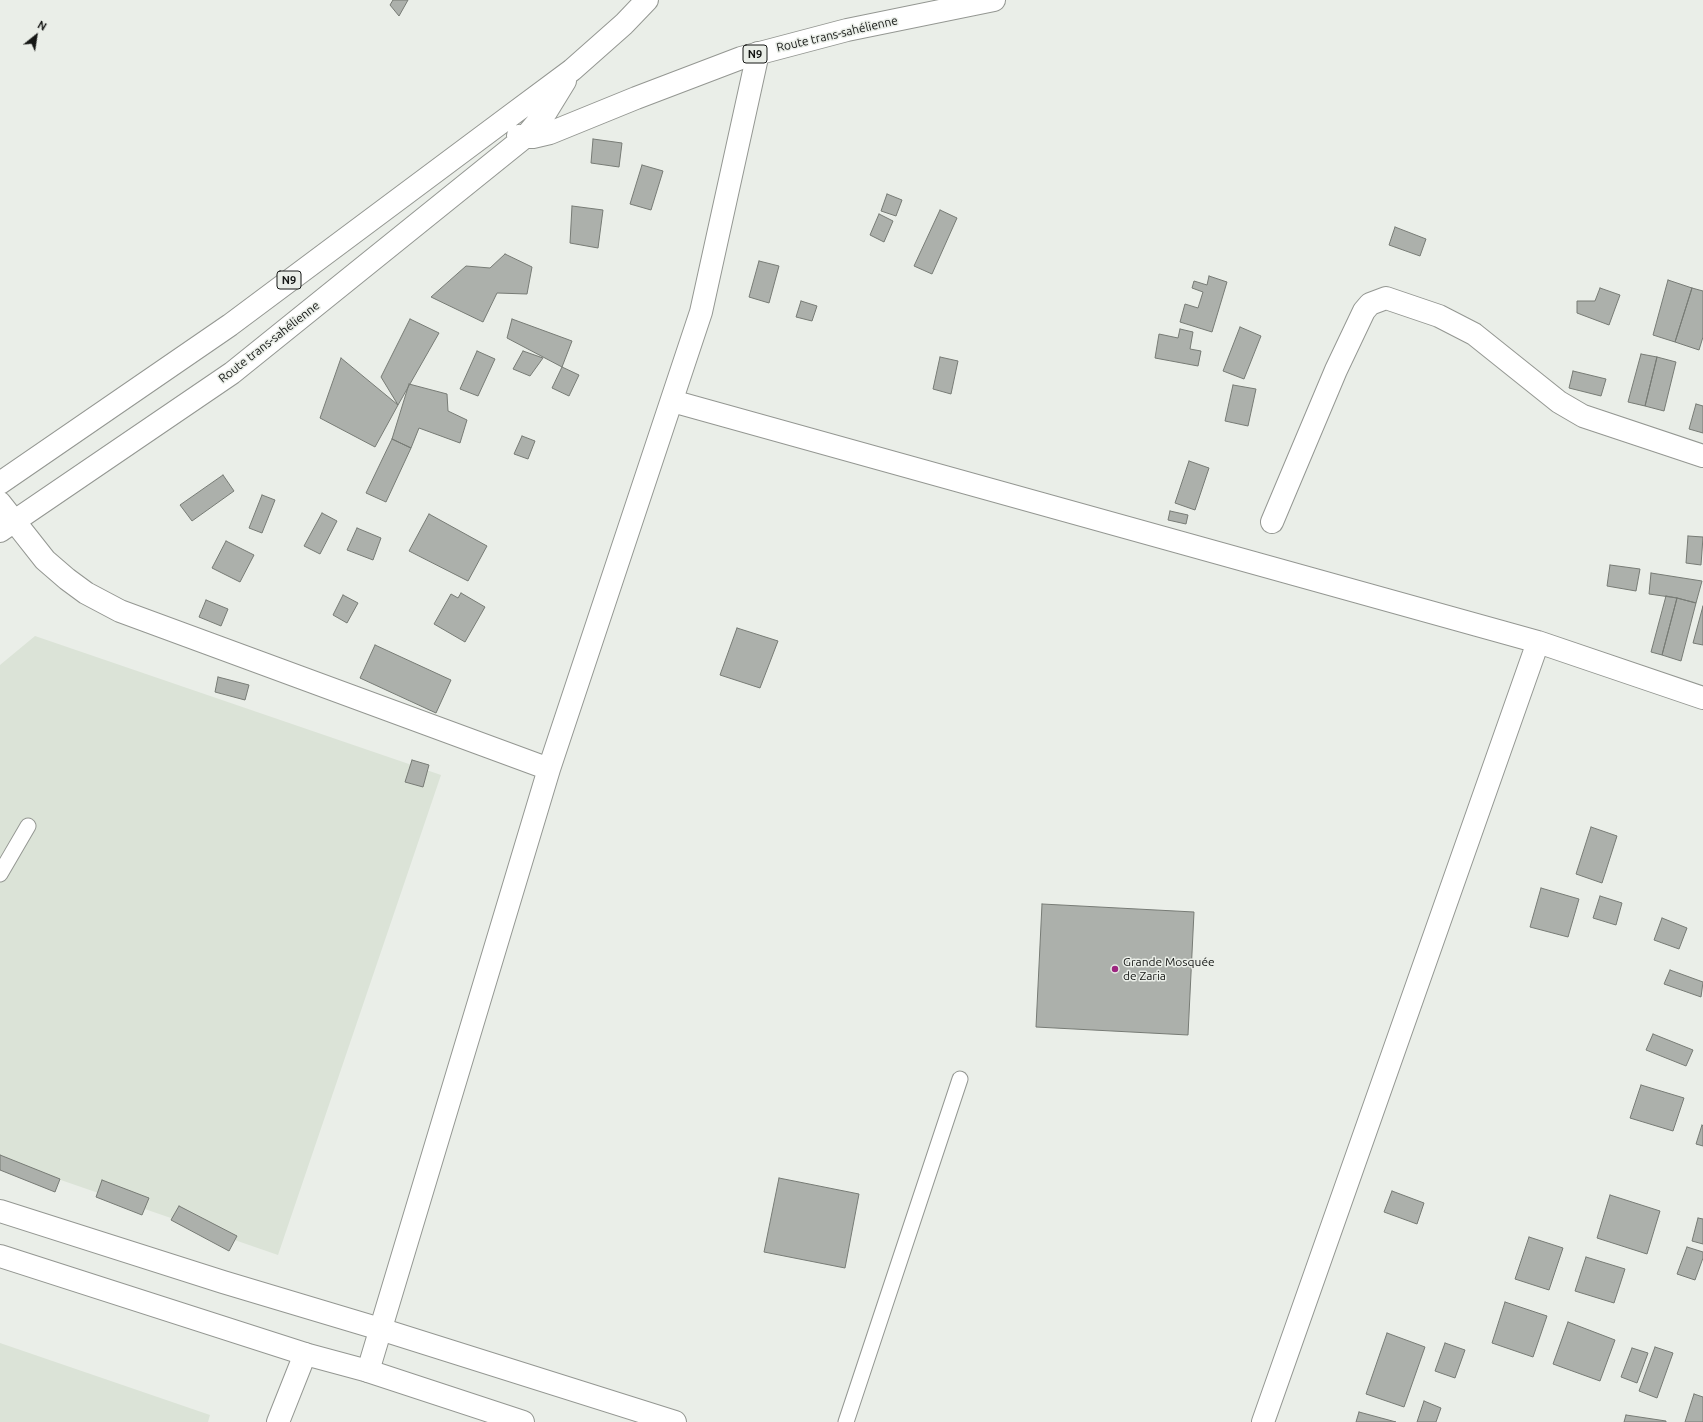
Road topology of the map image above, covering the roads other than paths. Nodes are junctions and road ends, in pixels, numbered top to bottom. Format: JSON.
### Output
{"nodes":[{"id":1,"x":647,"y":0,"type":"edge"},
{"id":2,"x":994,"y":0,"type":"edge"},
{"id":3,"x":758,"y":53,"type":"junction"},
{"id":4,"x":572,"y":70,"type":"junction"},
{"id":5,"x":489,"y":130,"type":"junction"},
{"id":6,"x":526,"y":137,"type":"junction"},
{"id":7,"x":672,"y":401,"type":"junction"},
{"id":8,"x":1703,"y":456,"type":"edge"},
{"id":9,"x":0,"y":483,"type":"edge"},
{"id":10,"x":0,"y":503,"type":"edge"},
{"id":11,"x":1272,"y":522,"type":"dead end"},
{"id":12,"x":7,"y":526,"type":"edge"},
{"id":13,"x":1538,"y":642,"type":"junction"},
{"id":14,"x":1703,"y":698,"type":"edge"},
{"id":15,"x":549,"y":769,"type":"junction"},
{"id":16,"x":28,"y":826,"type":"dead end"},
{"id":17,"x":0,"y":874,"type":"edge"},
{"id":18,"x":960,"y":1079,"type":"dead end"},
{"id":19,"x":0,"y":1211,"type":"edge"},
{"id":20,"x":0,"y":1256,"type":"edge"},
{"id":21,"x":380,"y":1329,"type":"junction"},
{"id":22,"x":305,"y":1354,"type":"junction"},
{"id":23,"x":368,"y":1371,"type":"junction"},
{"id":24,"x":278,"y":1422,"type":"edge"},
{"id":25,"x":523,"y":1422,"type":"edge"},
{"id":26,"x":675,"y":1422,"type":"edge"},
{"id":27,"x":846,"y":1422,"type":"edge"},
{"id":28,"x":1264,"y":1422,"type":"edge"}],
"edges":[{"from":1,"to":4,"type":"main road","name":"Route trans-sahélienne","number":"N9"},
{"from":2,"to":3,"type":"main road","name":"Route trans-sahélienne","number":"N9"},
{"from":3,"to":6,"type":"main road","name":"Route trans-sahélienne","number":"N9"},
{"from":3,"to":7,"type":"main road"},
{"from":4,"to":5,"type":"main road","name":"Route trans-sahélienne","number":"N9"},
{"from":4,"to":6,"type":"main road","name":"Route trans-sahélienne","number":"N9"},
{"from":5,"to":6,"type":"main road","name":"Route trans-sahélienne","number":"N9"},
{"from":5,"to":9,"type":"main road","name":"Route trans-sahélienne","number":"N9"},
{"from":6,"to":12,"type":"main road","name":"Route trans-sahélienne","number":"N9"},
{"from":7,"to":13,"type":"main road"},
{"from":7,"to":15,"type":"main road"},
{"from":8,"to":11,"type":"main road"},
{"from":10,"to":12,"type":"main road"},
{"from":12,"to":15,"type":"main road"},
{"from":13,"to":14,"type":"main road"},
{"from":13,"to":28,"type":"main road"},
{"from":15,"to":21,"type":"main road"},
{"from":16,"to":17,"type":"lane"},
{"from":18,"to":27,"type":"lane"},
{"from":19,"to":21,"type":"main road"},
{"from":20,"to":22,"type":"main road"},
{"from":21,"to":23,"type":"main road"},
{"from":21,"to":26,"type":"main road"},
{"from":22,"to":23,"type":"main road"},
{"from":22,"to":24,"type":"main road"},
{"from":23,"to":25,"type":"main road"}]}
